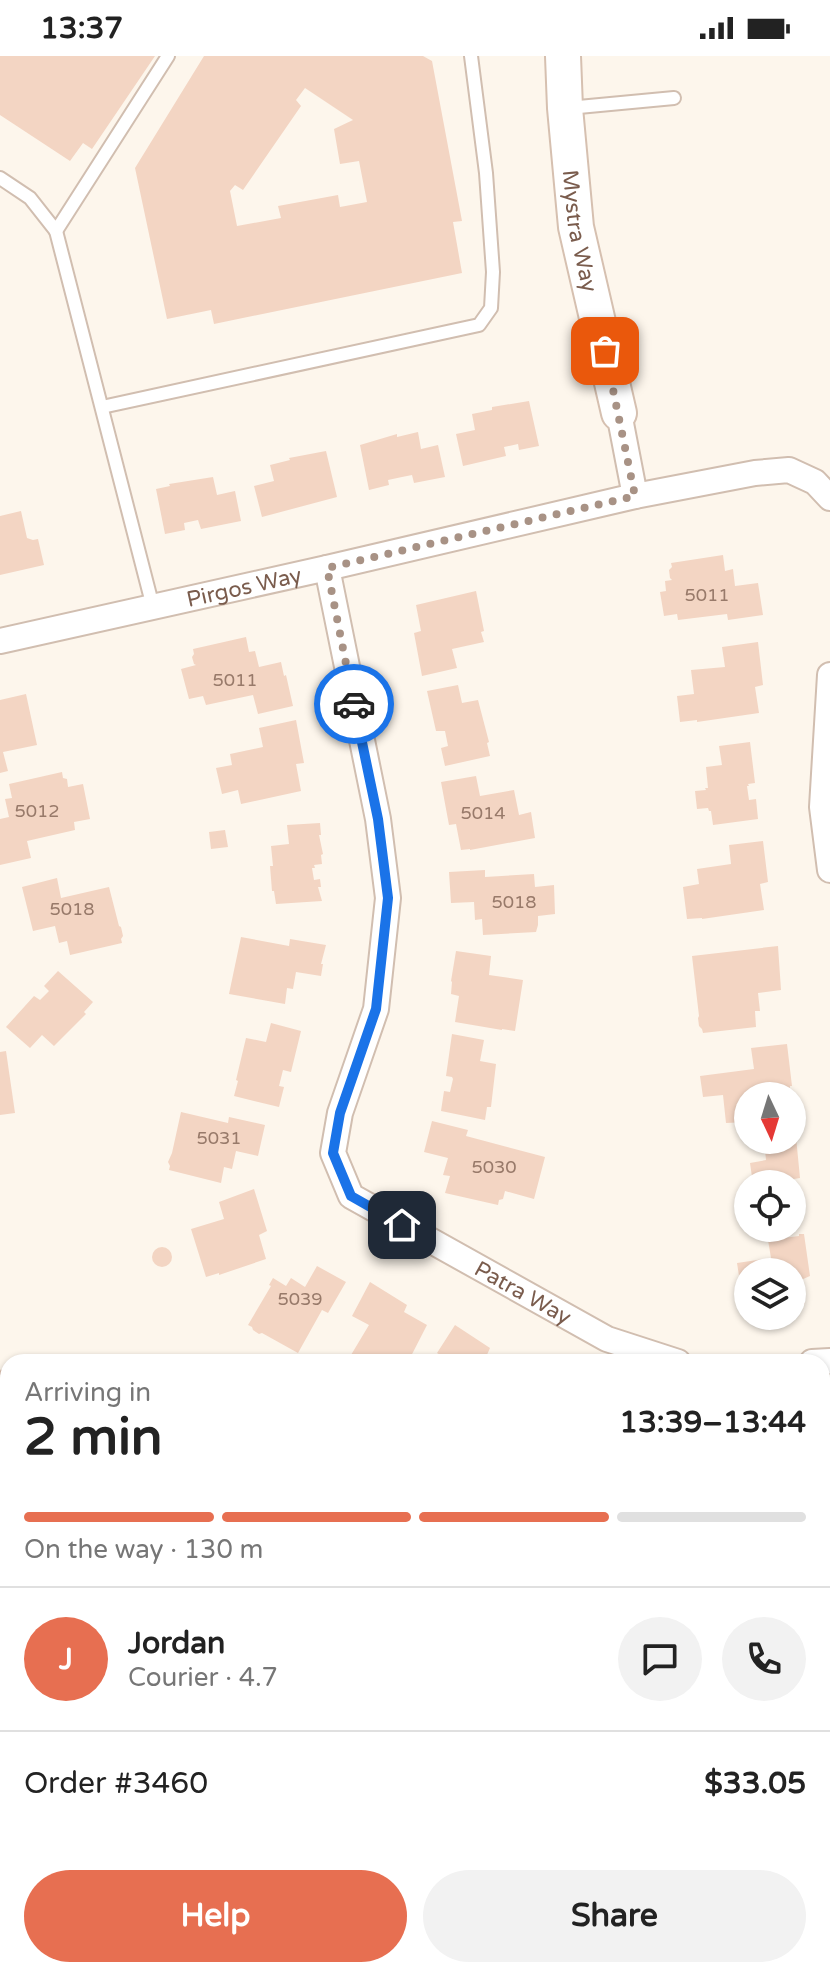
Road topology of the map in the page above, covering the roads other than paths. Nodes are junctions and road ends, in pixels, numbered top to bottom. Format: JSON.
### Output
{"nodes":[{"id":1,"x":168,"y":56,"type":"edge"},
{"id":2,"x":471,"y":56,"type":"edge"},
{"id":3,"x":563,"y":56,"type":"edge"},
{"id":4,"x":674,"y":98,"type":"dead end"},
{"id":5,"x":565,"y":108,"type":"junction"},
{"id":6,"x":0,"y":178,"type":"edge"},
{"id":7,"x":56,"y":231,"type":"junction"},
{"id":8,"x":102,"y":407,"type":"junction"},
{"id":9,"x":619,"y":413,"type":"joint"},
{"id":10,"x":823,"y":490,"type":"edge"},
{"id":11,"x":635,"y":496,"type":"junction"},
{"id":12,"x":327,"y":568,"type":"junction"},
{"id":13,"x":153,"y":607,"type":"junction"},
{"id":14,"x":0,"y":641,"type":"edge"},
{"id":15,"x":830,"y":675,"type":"edge"},
{"id":16,"x":830,"y":870,"type":"edge"},
{"id":17,"x":653,"y":1354,"type":"edge"}],
"edges":[{"from":1,"to":7,"type":"lane"},
{"from":2,"to":8,"type":"lane"},
{"from":3,"to":5,"type":"street","name":"Mystra Way"},
{"from":4,"to":5,"type":"lane"},
{"from":5,"to":9,"type":"street","name":"Mystra Way"},
{"from":6,"to":7,"type":"lane"},
{"from":7,"to":8,"type":"lane"},
{"from":8,"to":13,"type":"lane"},
{"from":9,"to":11,"type":"street","name":"Mystra Way"},
{"from":10,"to":11,"type":"street","name":"Pirgos Way"},
{"from":11,"to":12,"type":"street","name":"Pirgos Way"},
{"from":12,"to":13,"type":"street","name":"Pirgos Way"},
{"from":12,"to":17,"type":"street","name":"Patra Way"},
{"from":13,"to":14,"type":"street","name":"Pirgos Way"},
{"from":15,"to":16,"type":"street"}]}
